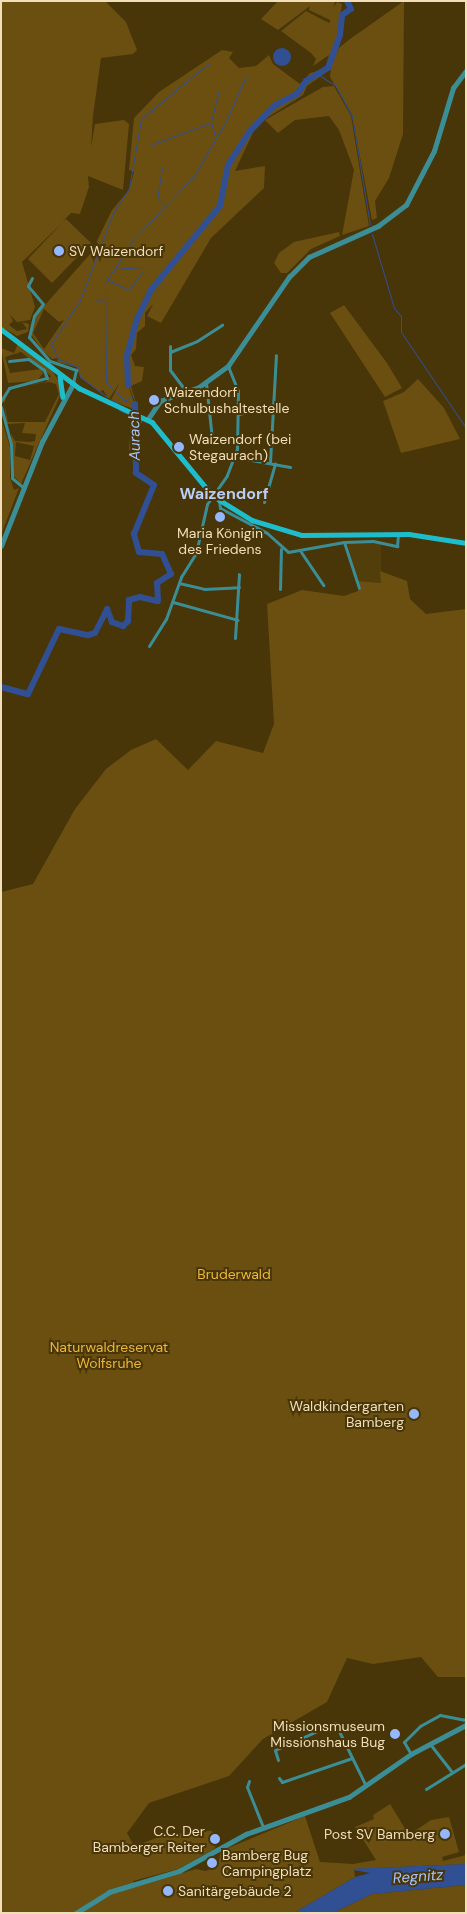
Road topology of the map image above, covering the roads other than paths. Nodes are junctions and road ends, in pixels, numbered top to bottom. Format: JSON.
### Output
{"nodes":[{"id":1,"x":466,"y":71,"type":"edge"},
{"id":2,"x":32,"y":278,"type":"dead end"},
{"id":3,"x":222,"y":325,"type":"dead end"},
{"id":4,"x":1,"y":329,"type":"edge"},
{"id":5,"x":170,"y":346,"type":"dead end"},
{"id":6,"x":170,"y":352,"type":"junction"},
{"id":7,"x":276,"y":355,"type":"dead end"},
{"id":8,"x":8,"y":361,"type":"dead end"},
{"id":9,"x":228,"y":366,"type":"junction"},
{"id":10,"x":58,"y":372,"type":"junction"},
{"id":11,"x":206,"y":383,"type":"junction"},
{"id":12,"x":73,"y":384,"type":"junction"},
{"id":13,"x":186,"y":392,"type":"junction"},
{"id":14,"x":64,"y":397,"type":"junction"},
{"id":15,"x":1,"y":401,"type":"edge"},
{"id":16,"x":274,"y":404,"type":"junction"},
{"id":17,"x":1,"y":408,"type":"edge"},
{"id":18,"x":239,"y":414,"type":"junction"},
{"id":19,"x":148,"y":419,"type":"junction"},
{"id":20,"x":212,"y":439,"type":"dead end"},
{"id":21,"x":234,"y":457,"type":"junction"},
{"id":22,"x":270,"y":462,"type":"junction"},
{"id":23,"x":275,"y":464,"type":"junction"},
{"id":24,"x":290,"y":467,"type":"dead end"},
{"id":25,"x":24,"y":488,"type":"junction"},
{"id":26,"x":213,"y":496,"type":"junction"},
{"id":27,"x":219,"y":501,"type":"junction"},
{"id":28,"x":264,"y":502,"type":"dead end"},
{"id":29,"x":398,"y":534,"type":"junction"},
{"id":30,"x":344,"y":542,"type":"junction"},
{"id":31,"x":466,"y":544,"type":"edge"},
{"id":32,"x":1,"y":546,"type":"edge"},
{"id":33,"x":281,"y":549,"type":"junction"},
{"id":34,"x":301,"y":552,"type":"junction"},
{"id":35,"x":239,"y":574,"type":"dead end"},
{"id":36,"x":179,"y":583,"type":"junction"},
{"id":37,"x":323,"y":585,"type":"dead end"},
{"id":38,"x":239,"y":587,"type":"junction"},
{"id":39,"x":358,"y":588,"type":"dead end"},
{"id":40,"x":280,"y":589,"type":"dead end"},
{"id":41,"x":173,"y":602,"type":"junction"},
{"id":42,"x":238,"y":620,"type":"junction"},
{"id":43,"x":235,"y":638,"type":"dead end"},
{"id":44,"x":149,"y":646,"type":"dead end"},
{"id":45,"x":466,"y":1720,"type":"edge"},
{"id":46,"x":466,"y":1725,"type":"edge"},
{"id":47,"x":429,"y":1744,"type":"junction"},
{"id":48,"x":411,"y":1754,"type":"junction"},
{"id":49,"x":352,"y":1758,"type":"junction"},
{"id":50,"x":278,"y":1760,"type":"dead end"},
{"id":51,"x":466,"y":1764,"type":"edge"},
{"id":52,"x":451,"y":1771,"type":"junction"},
{"id":53,"x":279,"y":1778,"type":"dead end"},
{"id":54,"x":249,"y":1781,"type":"dead end"},
{"id":55,"x":366,"y":1787,"type":"junction"},
{"id":56,"x":426,"y":1789,"type":"dead end"},
{"id":57,"x":264,"y":1827,"type":"junction"},
{"id":58,"x":76,"y":1913,"type":"edge"}],
"edges":[{"from":1,"to":9,"type":"street"},
{"from":2,"to":12,"type":"street"},
{"from":3,"to":6,"type":"street"},
{"from":4,"to":10,"type":"main road"},
{"from":5,"to":6,"type":"street"},
{"from":6,"to":13,"type":"street"},
{"from":7,"to":16,"type":"street"},
{"from":8,"to":15,"type":"street"},
{"from":9,"to":11,"type":"street"},
{"from":9,"to":18,"type":"street"},
{"from":10,"to":12,"type":"main road"},
{"from":10,"to":14,"type":"main road"},
{"from":11,"to":13,"type":"street"},
{"from":11,"to":20,"type":"street"},
{"from":12,"to":14,"type":"street"},
{"from":12,"to":19,"type":"main road"},
{"from":13,"to":19,"type":"street"},
{"from":14,"to":25,"type":"street"},
{"from":16,"to":18,"type":"street"},
{"from":16,"to":22,"type":"street"},
{"from":17,"to":25,"type":"street"},
{"from":18,"to":21,"type":"street"},
{"from":19,"to":26,"type":"main road"},
{"from":21,"to":22,"type":"street"},
{"from":21,"to":26,"type":"street"},
{"from":22,"to":23,"type":"street"},
{"from":23,"to":24,"type":"street"},
{"from":23,"to":28,"type":"street"},
{"from":25,"to":32,"type":"street"},
{"from":26,"to":27,"type":"main road"},
{"from":26,"to":36,"type":"street"},
{"from":27,"to":29,"type":"main road"},
{"from":27,"to":33,"type":"street"},
{"from":29,"to":30,"type":"street"},
{"from":29,"to":31,"type":"main road"},
{"from":30,"to":34,"type":"street"},
{"from":30,"to":39,"type":"street"},
{"from":33,"to":34,"type":"street"},
{"from":33,"to":40,"type":"street"},
{"from":34,"to":37,"type":"street"},
{"from":35,"to":38,"type":"street"},
{"from":36,"to":38,"type":"street"},
{"from":36,"to":41,"type":"street"},
{"from":38,"to":42,"type":"street"},
{"from":41,"to":42,"type":"street"},
{"from":41,"to":44,"type":"street"},
{"from":42,"to":43,"type":"street"},
{"from":45,"to":48,"type":"street"},
{"from":46,"to":47,"type":"street"},
{"from":47,"to":48,"type":"street"},
{"from":47,"to":52,"type":"street"},
{"from":48,"to":55,"type":"street"},
{"from":49,"to":50,"type":"street"},
{"from":49,"to":53,"type":"street"},
{"from":49,"to":55,"type":"street"},
{"from":51,"to":52,"type":"street"},
{"from":52,"to":56,"type":"street"},
{"from":54,"to":57,"type":"street"},
{"from":55,"to":57,"type":"street"},
{"from":57,"to":58,"type":"street"}]}
